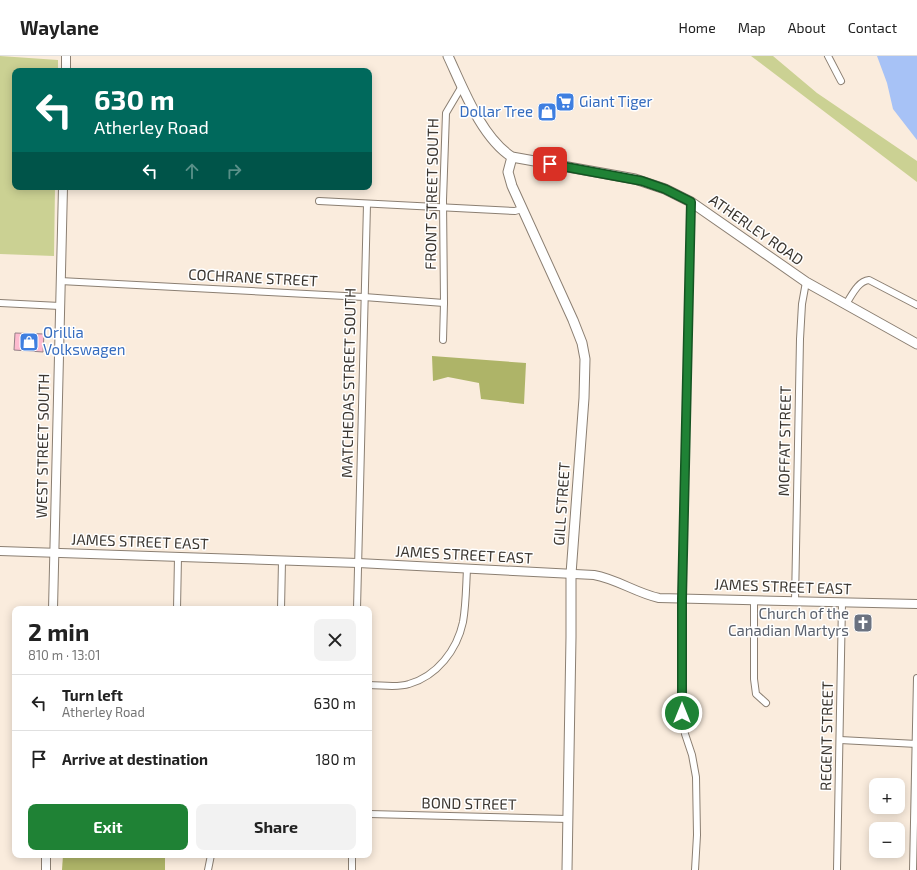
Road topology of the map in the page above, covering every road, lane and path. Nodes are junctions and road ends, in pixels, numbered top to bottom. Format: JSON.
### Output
{"nodes":[{"id":1,"x":66,"y":56,"type":"edge"},
{"id":2,"x":448,"y":56,"type":"edge"},
{"id":3,"x":828,"y":56,"type":"edge"},
{"id":4,"x":66,"y":68,"type":"edge"},
{"id":5,"x":841,"y":81,"type":"dead end"},
{"id":6,"x":462,"y":86,"type":"junction"},
{"id":7,"x":512,"y":157,"type":"junction"},
{"id":8,"x":63,"y":190,"type":"edge"},
{"id":9,"x":319,"y":202,"type":"dead end"},
{"id":10,"x":691,"y":202,"type":"junction"},
{"id":11,"x":367,"y":204,"type":"junction"},
{"id":12,"x":443,"y":208,"type":"junction"},
{"id":13,"x":522,"y":208,"type":"junction"},
{"id":14,"x":60,"y":281,"type":"junction"},
{"id":15,"x":806,"y":282,"type":"junction"},
{"id":16,"x":364,"y":297,"type":"junction"},
{"id":17,"x":444,"y":303,"type":"junction"},
{"id":18,"x":0,"y":304,"type":"edge"},
{"id":19,"x":846,"y":304,"type":"junction"},
{"id":20,"x":917,"y":305,"type":"edge"},
{"id":21,"x":60,"y":306,"type":"junction"},
{"id":22,"x":443,"y":340,"type":"dead end"},
{"id":23,"x":917,"y":344,"type":"edge"},
{"id":24,"x":0,"y":551,"type":"edge"},
{"id":25,"x":54,"y":553,"type":"junction"},
{"id":26,"x":178,"y":556,"type":"junction"},
{"id":27,"x":282,"y":561,"type":"junction"},
{"id":28,"x":358,"y":564,"type":"junction"},
{"id":29,"x":466,"y":570,"type":"junction"},
{"id":30,"x":571,"y":574,"type":"junction"},
{"id":31,"x":682,"y":599,"type":"junction"},
{"id":32,"x":754,"y":601,"type":"junction"},
{"id":33,"x":795,"y":602,"type":"junction"},
{"id":34,"x":842,"y":603,"type":"junction"},
{"id":35,"x":917,"y":604,"type":"edge"},
{"id":36,"x":52,"y":606,"type":"edge"},
{"id":37,"x":177,"y":606,"type":"edge"},
{"id":38,"x":281,"y":606,"type":"edge"},
{"id":39,"x":357,"y":606,"type":"edge"},
{"id":40,"x":917,"y":678,"type":"edge"},
{"id":41,"x":372,"y":685,"type":"edge"},
{"id":42,"x":766,"y":703,"type":"dead end"},
{"id":43,"x":840,"y":740,"type":"junction"},
{"id":44,"x":916,"y":744,"type":"edge"},
{"id":45,"x":916,"y":801,"type":"edge"},
{"id":46,"x":372,"y":814,"type":"edge"},
{"id":47,"x":568,"y":819,"type":"junction"},
{"id":48,"x":46,"y":858,"type":"edge"},
{"id":49,"x":210,"y":858,"type":"edge"},
{"id":50,"x":352,"y":858,"type":"edge"},
{"id":51,"x":46,"y":870,"type":"edge"},
{"id":52,"x":208,"y":870,"type":"edge"},
{"id":53,"x":352,"y":870,"type":"edge"},
{"id":54,"x":567,"y":870,"type":"edge"},
{"id":55,"x":695,"y":870,"type":"edge"},
{"id":56,"x":837,"y":870,"type":"edge"},
{"id":57,"x":913,"y":870,"type":"edge"}],
"edges":[{"from":1,"to":4,"type":"street"},
{"from":2,"to":6,"type":"main road"},
{"from":3,"to":5,"type":"street"},
{"from":6,"to":7,"type":"main road"},
{"from":6,"to":12,"type":"street","name":"FRONT STREET SOUTH"},
{"from":7,"to":10,"type":"main road","name":"ATHERLEY ROAD"},
{"from":7,"to":13,"type":"main road","name":"GILL STREET"},
{"from":8,"to":14,"type":"street","name":"WEST STREET SOUTH"},
{"from":9,"to":11,"type":"street"},
{"from":10,"to":15,"type":"main road","name":"ATHERLEY ROAD"},
{"from":10,"to":31,"type":"street"},
{"from":11,"to":12,"type":"street"},
{"from":11,"to":16,"type":"street","name":"MATCHEDAS STREET SOUTH"},
{"from":12,"to":13,"type":"street"},
{"from":12,"to":17,"type":"street","name":"FRONT STREET SOUTH"},
{"from":13,"to":30,"type":"main road","name":"GILL STREET"},
{"from":14,"to":16,"type":"street","name":"COCHRANE STREET"},
{"from":14,"to":21,"type":"street","name":"WEST STREET SOUTH"},
{"from":15,"to":19,"type":"main road","name":"ATHERLEY ROAD"},
{"from":15,"to":33,"type":"street","name":"MOFFAT STREET"},
{"from":16,"to":17,"type":"street","name":"COCHRANE STREET"},
{"from":16,"to":28,"type":"street","name":"MATCHEDAS STREET SOUTH"},
{"from":17,"to":22,"type":"street","name":"FRONT STREET SOUTH"},
{"from":18,"to":21,"type":"street"},
{"from":19,"to":20,"type":"street"},
{"from":19,"to":23,"type":"main road","name":"ATHERLEY ROAD"},
{"from":21,"to":25,"type":"street","name":"WEST STREET SOUTH"},
{"from":24,"to":25,"type":"street","name":"JAMES STREET EAST"},
{"from":25,"to":26,"type":"street","name":"JAMES STREET EAST"},
{"from":25,"to":36,"type":"street","name":"WEST STREET SOUTH"},
{"from":26,"to":27,"type":"street","name":"JAMES STREET EAST"},
{"from":26,"to":37,"type":"street"},
{"from":27,"to":28,"type":"street","name":"JAMES STREET EAST"},
{"from":27,"to":38,"type":"street"},
{"from":28,"to":29,"type":"street","name":"JAMES STREET EAST"},
{"from":28,"to":39,"type":"street","name":"MATCHEDAS STREET SOUTH"},
{"from":29,"to":30,"type":"street","name":"JAMES STREET EAST"},
{"from":29,"to":41,"type":"street"},
{"from":30,"to":31,"type":"street","name":"JAMES STREET EAST"},
{"from":30,"to":47,"type":"main road","name":"GILL STREET"},
{"from":31,"to":32,"type":"street","name":"JAMES STREET EAST"},
{"from":31,"to":55,"type":"street"},
{"from":32,"to":33,"type":"street","name":"JAMES STREET EAST"},
{"from":32,"to":42,"type":"street"},
{"from":33,"to":34,"type":"street","name":"JAMES STREET EAST"},
{"from":34,"to":35,"type":"street","name":"JAMES STREET EAST"},
{"from":34,"to":43,"type":"street","name":"REGENT STREET"},
{"from":40,"to":44,"type":"street"},
{"from":43,"to":44,"type":"street"},
{"from":43,"to":56,"type":"street","name":"REGENT STREET"},
{"from":44,"to":45,"type":"street"},
{"from":45,"to":57,"type":"street"},
{"from":46,"to":47,"type":"street","name":"BOND STREET"},
{"from":47,"to":54,"type":"main road","name":"GILL STREET"},
{"from":48,"to":51,"type":"street"},
{"from":49,"to":52,"type":"street"},
{"from":50,"to":53,"type":"street"}]}
